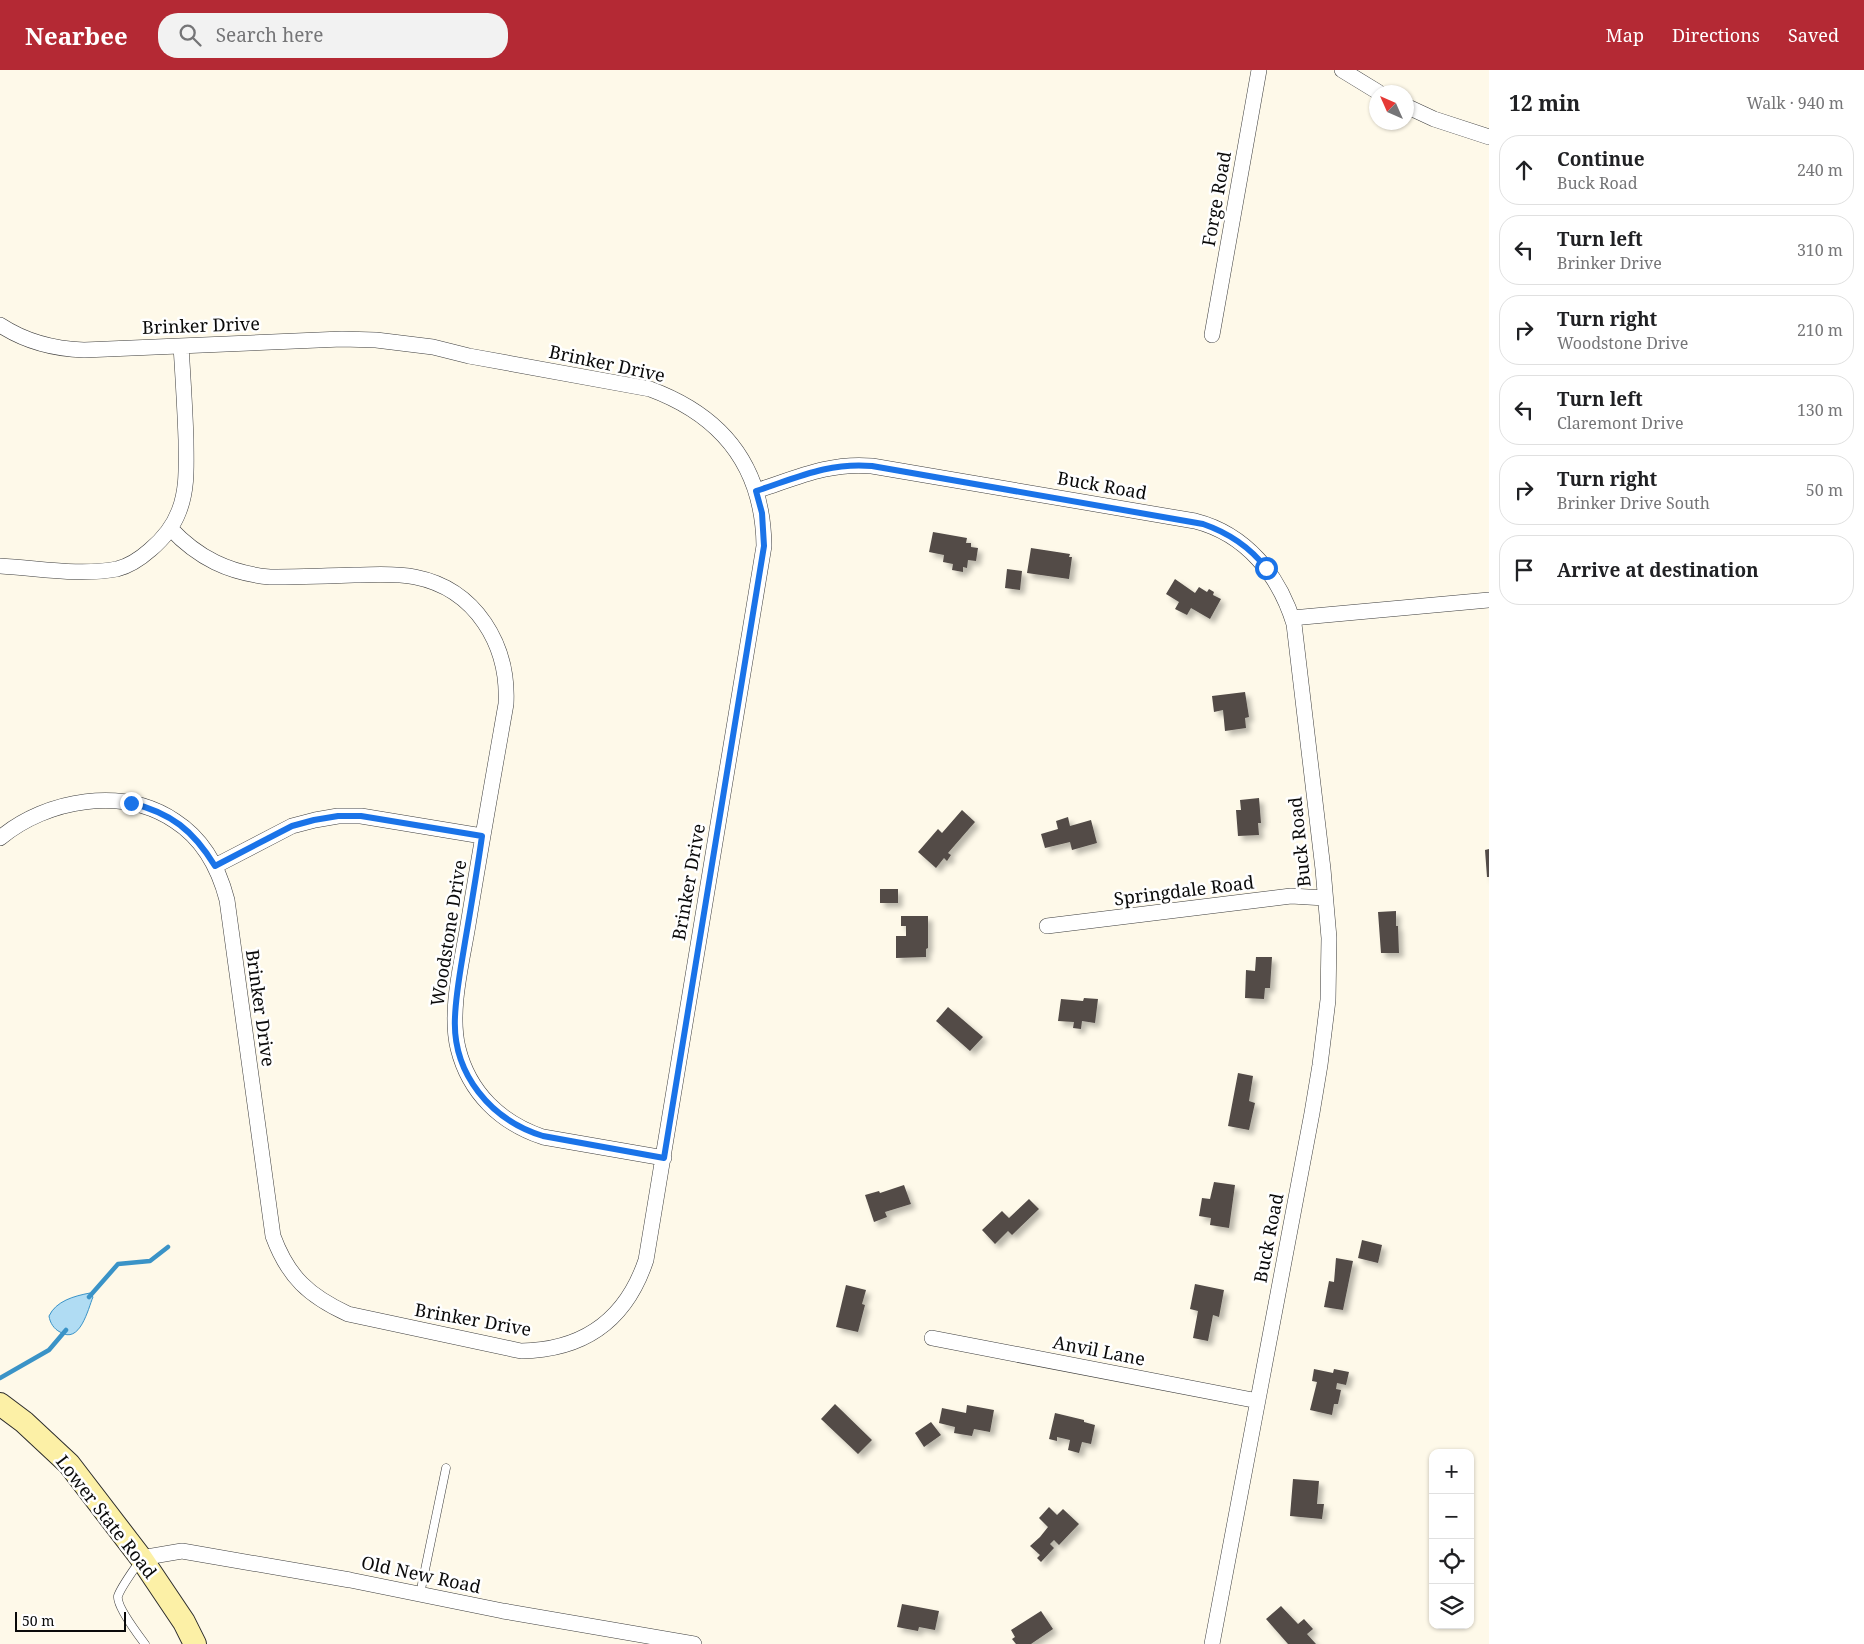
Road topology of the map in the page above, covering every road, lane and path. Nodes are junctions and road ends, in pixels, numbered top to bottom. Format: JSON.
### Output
{"nodes":[{"id":1,"x":1259,"y":70,"type":"edge"},
{"id":2,"x":1342,"y":70,"type":"edge"},
{"id":3,"x":1369,"y":86,"type":"edge"},
{"id":4,"x":1414,"y":110,"type":"edge"},
{"id":5,"x":1489,"y":137,"type":"edge"},
{"id":6,"x":0,"y":324,"type":"edge"},
{"id":7,"x":1212,"y":334,"type":"dead end"},
{"id":8,"x":181,"y":346,"type":"junction"},
{"id":9,"x":756,"y":491,"type":"junction"},
{"id":10,"x":170,"y":528,"type":"junction"},
{"id":11,"x":0,"y":566,"type":"edge"},
{"id":12,"x":1489,"y":600,"type":"edge"},
{"id":13,"x":1292,"y":618,"type":"junction"},
{"id":14,"x":482,"y":836,"type":"junction"},
{"id":15,"x":0,"y":838,"type":"edge"},
{"id":16,"x":215,"y":866,"type":"junction"},
{"id":17,"x":1325,"y":898,"type":"junction"},
{"id":18,"x":1047,"y":926,"type":"dead end"},
{"id":19,"x":664,"y":1158,"type":"junction"},
{"id":20,"x":932,"y":1338,"type":"dead end"},
{"id":21,"x":1258,"y":1401,"type":"junction"},
{"id":22,"x":1,"y":1405,"type":"edge"},
{"id":23,"x":446,"y":1468,"type":"dead end"},
{"id":24,"x":141,"y":1558,"type":"junction"},
{"id":25,"x":420,"y":1594,"type":"junction"},
{"id":26,"x":145,"y":1644,"type":"edge"},
{"id":27,"x":195,"y":1644,"type":"edge"},
{"id":28,"x":694,"y":1644,"type":"edge"},
{"id":29,"x":1212,"y":1644,"type":"edge"}],
"edges":[{"from":1,"to":7,"type":"street","name":"Forge Road"},
{"from":2,"to":3,"type":"street"},
{"from":4,"to":5,"type":"street"},
{"from":6,"to":8,"type":"street","name":"Brinker Drive"},
{"from":8,"to":9,"type":"street","name":"Brinker Drive"},
{"from":8,"to":10,"type":"street"},
{"from":9,"to":13,"type":"street","name":"Buck Road"},
{"from":9,"to":19,"type":"street","name":"Brinker Drive"},
{"from":10,"to":11,"type":"street"},
{"from":10,"to":14,"type":"street","name":"Woodstone Drive"},
{"from":12,"to":13,"type":"street"},
{"from":13,"to":17,"type":"street","name":"Buck Road"},
{"from":14,"to":16,"type":"street"},
{"from":14,"to":19,"type":"street","name":"Woodstone Drive"},
{"from":15,"to":16,"type":"street","name":"Brinker Drive"},
{"from":16,"to":19,"type":"street","name":"Brinker Drive"},
{"from":17,"to":18,"type":"street","name":"Springdale Road"},
{"from":17,"to":21,"type":"street","name":"Buck Road"},
{"from":20,"to":21,"type":"street","name":"Anvil Lane"},
{"from":21,"to":29,"type":"street","name":"Buck Road"},
{"from":22,"to":24,"type":"street","name":"Lower State Road"},
{"from":23,"to":25,"type":"lane"},
{"from":24,"to":25,"type":"street","name":"Old New Road"},
{"from":24,"to":26,"type":"lane"},
{"from":24,"to":27,"type":"street","name":"Lower State Road"},
{"from":25,"to":28,"type":"street","name":"Old New Road"}]}
